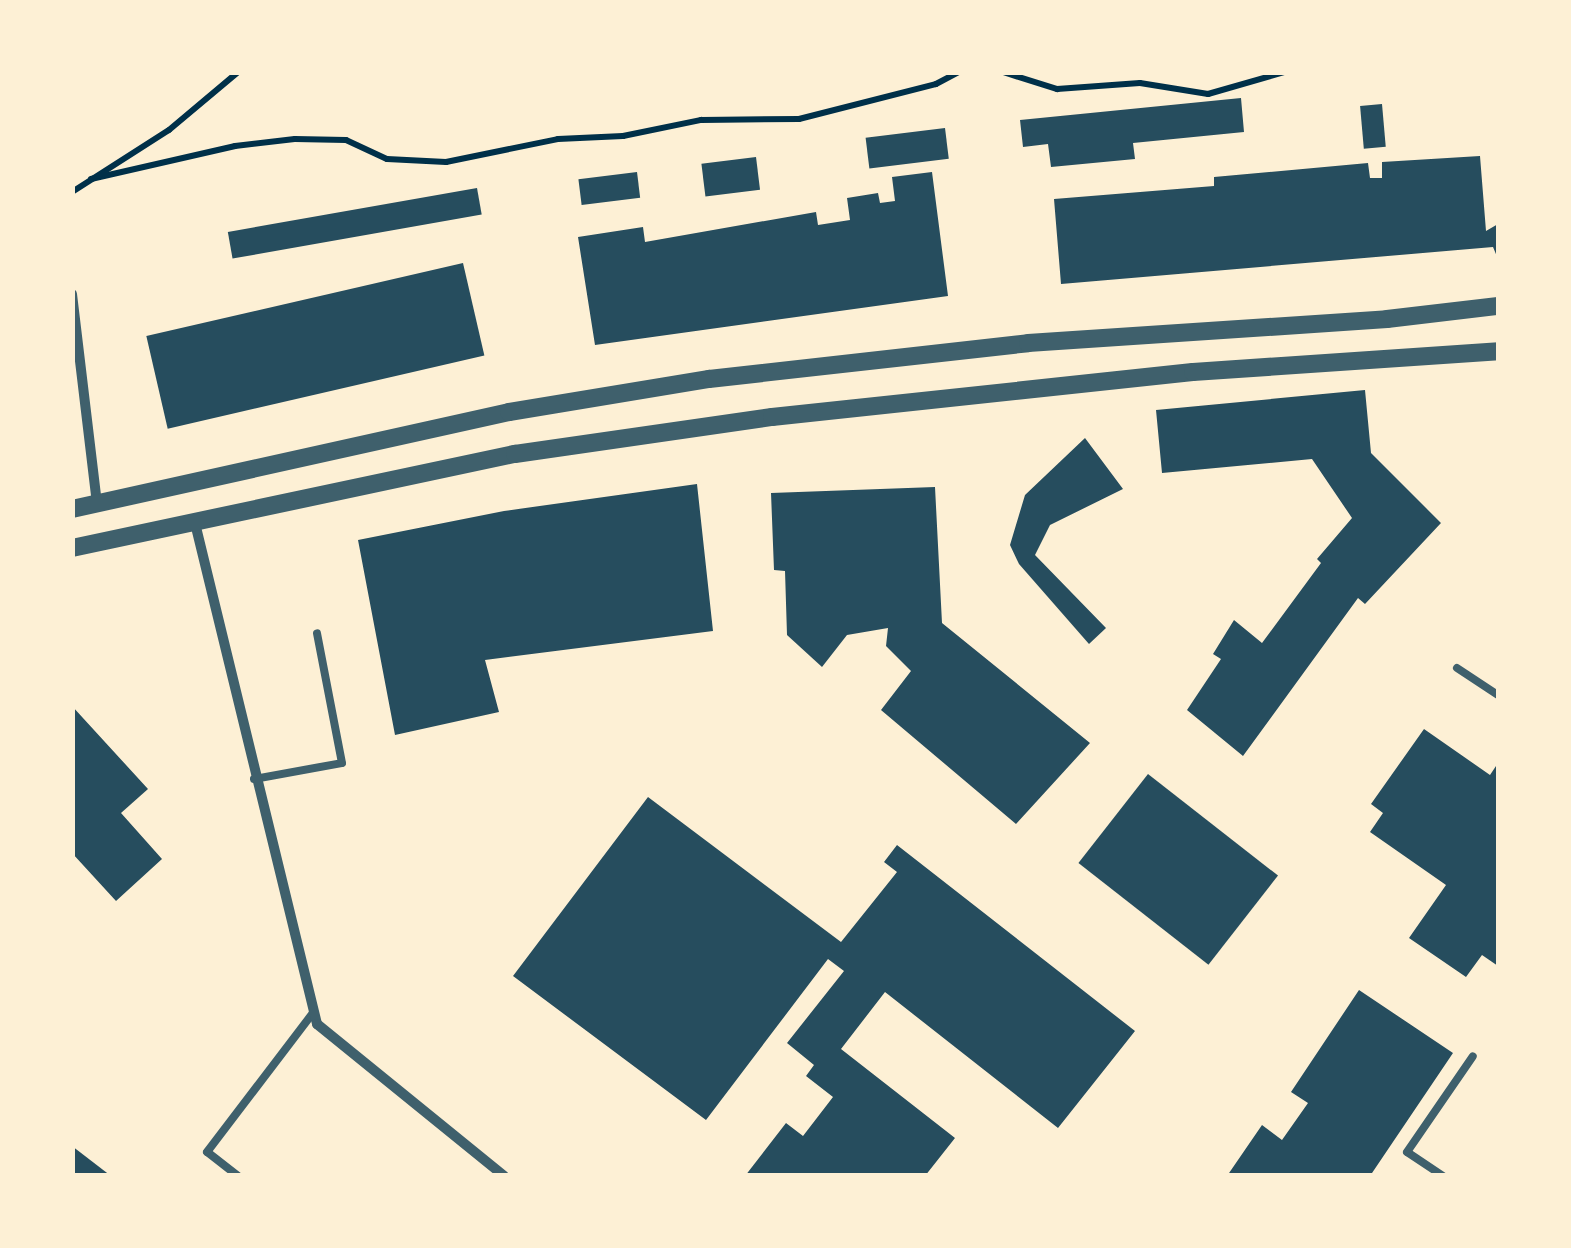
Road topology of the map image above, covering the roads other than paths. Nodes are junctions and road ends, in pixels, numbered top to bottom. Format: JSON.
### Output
{"nodes":[{"id":1,"x":72,"y":294,"type":"edge"},
{"id":2,"x":1498,"y":306,"type":"edge"},
{"id":3,"x":1498,"y":350,"type":"edge"},
{"id":4,"x":97,"y":504,"type":"junction"},
{"id":5,"x":72,"y":509,"type":"edge"},
{"id":6,"x":196,"y":523,"type":"junction"},
{"id":7,"x":72,"y":548,"type":"edge"},
{"id":8,"x":317,"y":633,"type":"dead end"},
{"id":9,"x":1457,"y":668,"type":"dead end"},
{"id":10,"x":1498,"y":695,"type":"edge"},
{"id":11,"x":254,"y":778,"type":"junction"},
{"id":12,"x":313,"y":1014,"type":"junction"},
{"id":13,"x":1472,"y":1056,"type":"dead end"},
{"id":14,"x":238,"y":1176,"type":"edge"},
{"id":15,"x":504,"y":1176,"type":"edge"},
{"id":16,"x":1443,"y":1176,"type":"edge"}],
"edges":[{"from":1,"to":4,"type":"street"},
{"from":2,"to":4,"type":"street"},
{"from":3,"to":6,"type":"street"},
{"from":4,"to":5,"type":"street"},
{"from":6,"to":7,"type":"street"},
{"from":6,"to":11,"type":"street"},
{"from":8,"to":11,"type":"lane"},
{"from":9,"to":10,"type":"lane"},
{"from":11,"to":12,"type":"street"},
{"from":12,"to":14,"type":"lane"},
{"from":12,"to":15,"type":"street"},
{"from":13,"to":16,"type":"lane"}]}
